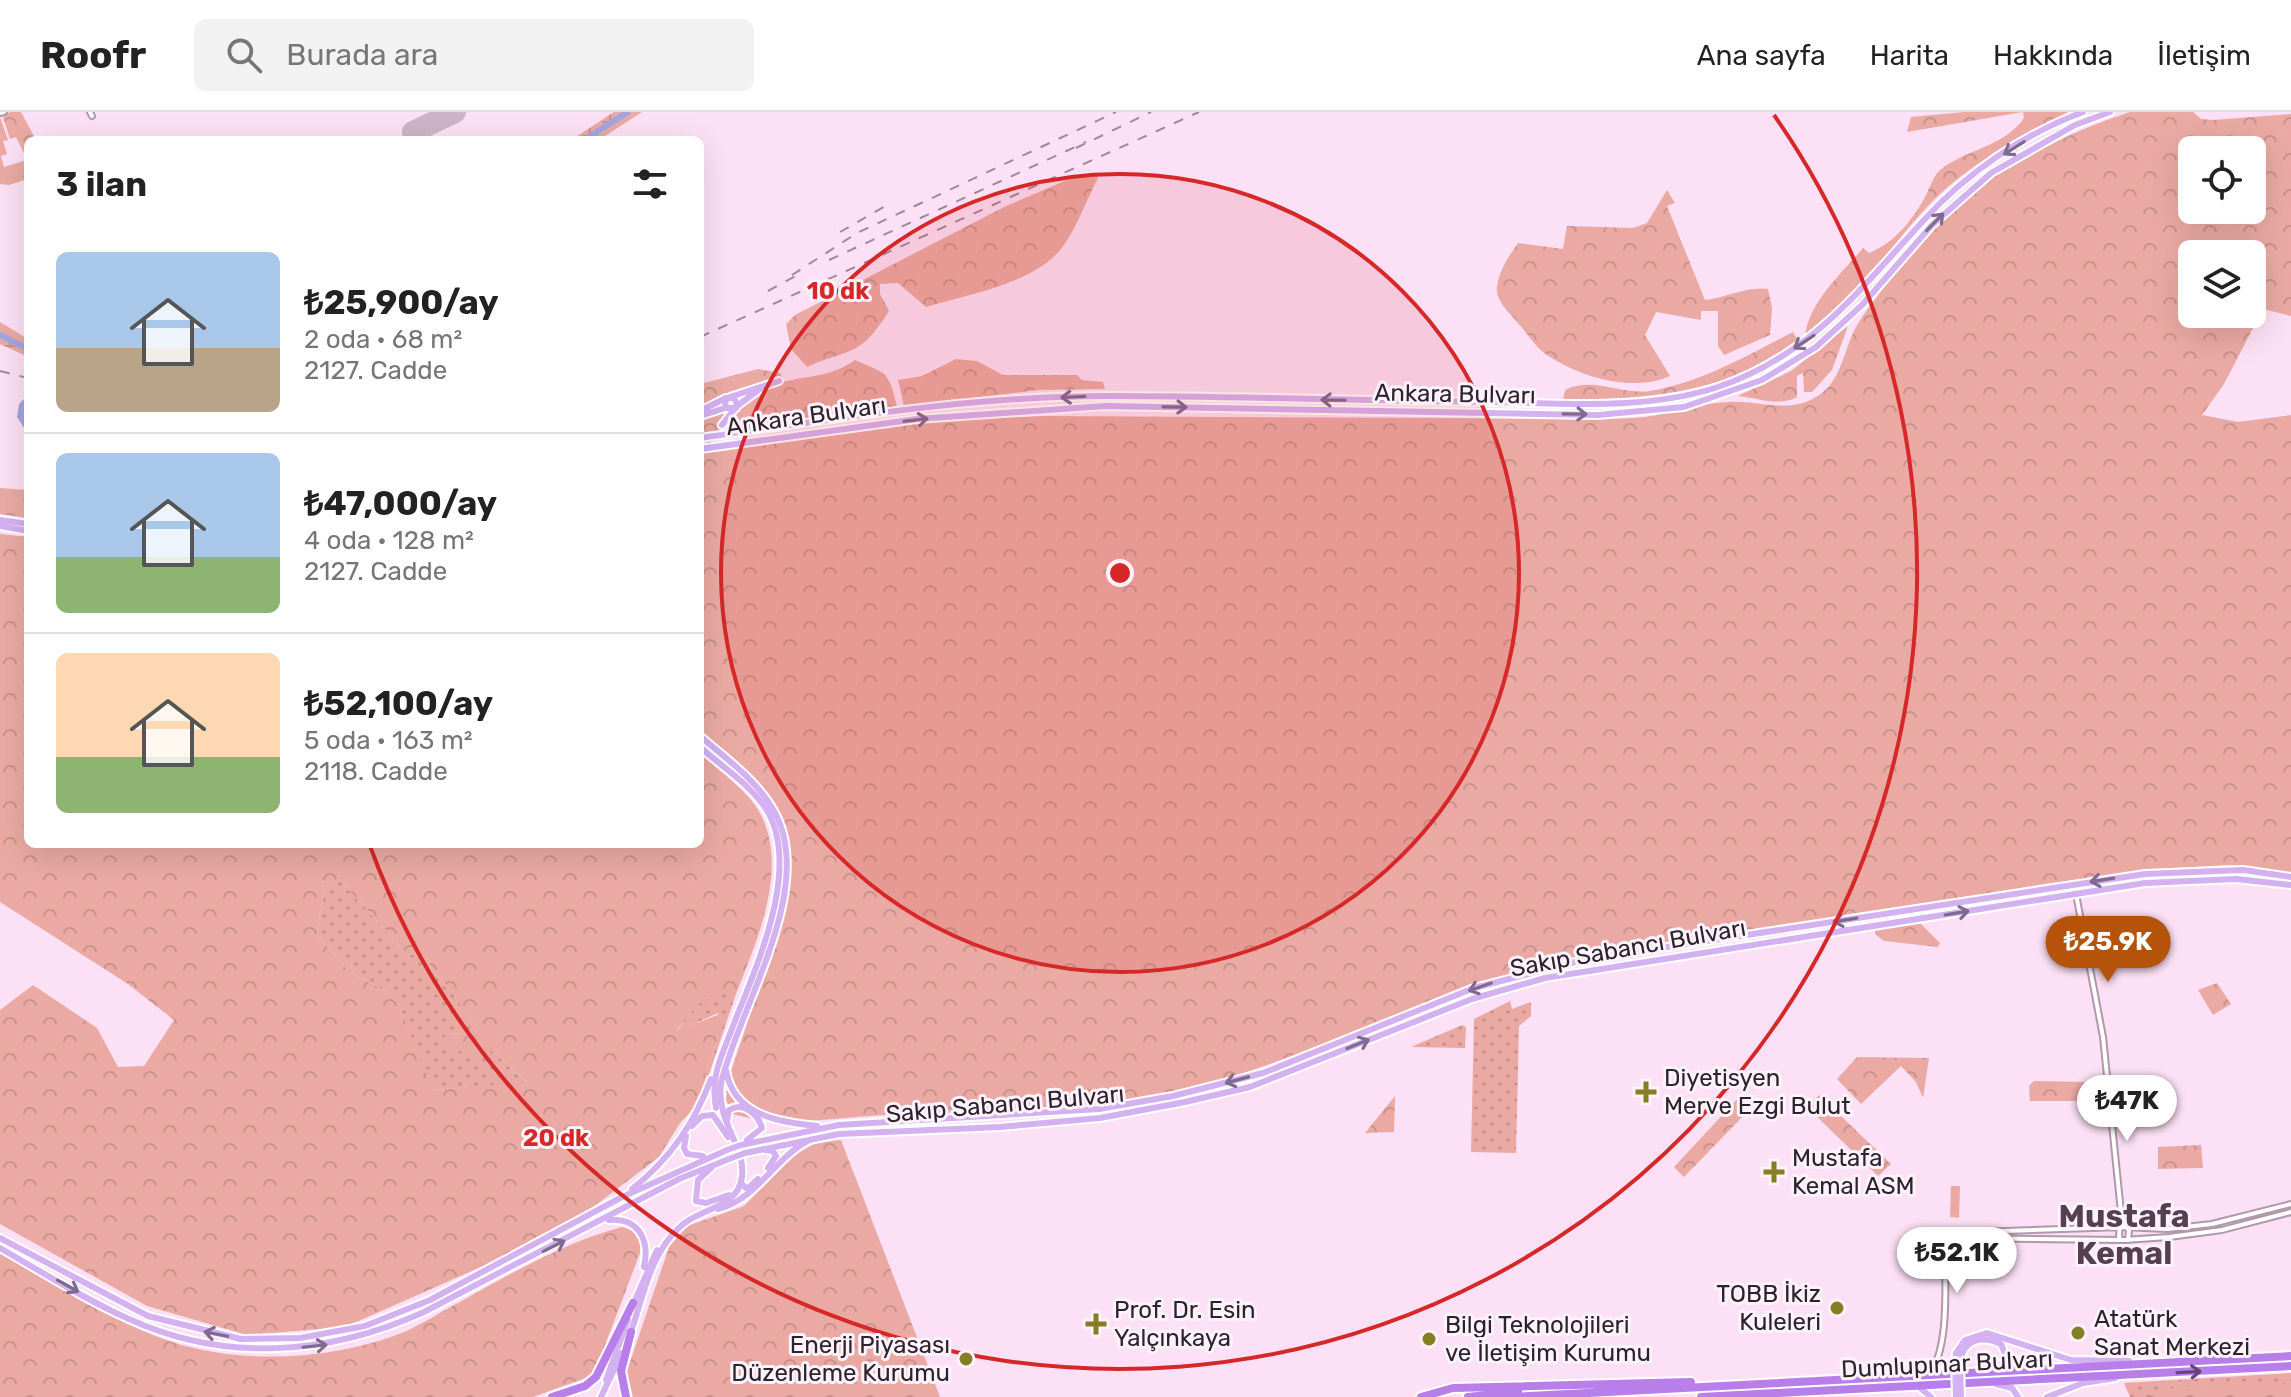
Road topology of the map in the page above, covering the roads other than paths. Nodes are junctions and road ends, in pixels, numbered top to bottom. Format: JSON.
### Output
{"nodes":[{"id":1,"x":2083,"y":112,"type":"edge"},
{"id":2,"x":2110,"y":112,"type":"edge"},
{"id":3,"x":728,"y":398,"type":"junction"},
{"id":4,"x":732,"y":408,"type":"junction"},
{"id":5,"x":704,"y":412,"type":"edge"},
{"id":6,"x":704,"y":413,"type":"edge"},
{"id":7,"x":721,"y":425,"type":"tunnel mouth"},
{"id":8,"x":704,"y":437,"type":"edge"},
{"id":9,"x":704,"y":448,"type":"edge"},
{"id":10,"x":0,"y":520,"type":"edge"},
{"id":11,"x":24,"y":523,"type":"edge"},
{"id":12,"x":0,"y":526,"type":"edge"},
{"id":13,"x":24,"y":530,"type":"edge"},
{"id":14,"x":704,"y":740,"type":"edge"},
{"id":15,"x":704,"y":750,"type":"edge"},
{"id":16,"x":2291,"y":877,"type":"edge"},
{"id":17,"x":2291,"y":885,"type":"edge"},
{"id":18,"x":2076,"y":894,"type":"junction"},
{"id":19,"x":728,"y":1062,"type":"junction"},
{"id":20,"x":714,"y":1072,"type":"junction"},
{"id":21,"x":825,"y":1127,"type":"junction"},
{"id":22,"x":816,"y":1137,"type":"junction"},
{"id":23,"x":741,"y":1145,"type":"junction"},
{"id":24,"x":728,"y":1146,"type":"junction"},
{"id":25,"x":747,"y":1152,"type":"junction"},
{"id":26,"x":719,"y":1162,"type":"junction"},
{"id":27,"x":741,"y":1183,"type":"junction"},
{"id":28,"x":729,"y":1195,"type":"junction"},
{"id":29,"x":622,"y":1197,"type":"junction"},
{"id":30,"x":2291,"y":1204,"type":"edge"},
{"id":31,"x":2121,"y":1212,"type":"junction"},
{"id":32,"x":2291,"y":1212,"type":"edge"},
{"id":33,"x":703,"y":1213,"type":"junction"},
{"id":34,"x":601,"y":1221,"type":"junction"},
{"id":35,"x":2117,"y":1227,"type":"junction"},
{"id":36,"x":2127,"y":1227,"type":"junction"},
{"id":37,"x":2001,"y":1230,"type":"junction"},
{"id":38,"x":2029,"y":1230,"type":"junction"},
{"id":39,"x":1945,"y":1233,"type":"junction"},
{"id":40,"x":0,"y":1238,"type":"edge"},
{"id":41,"x":2003,"y":1238,"type":"junction"},
{"id":42,"x":2030,"y":1238,"type":"junction"},
{"id":43,"x":2119,"y":1240,"type":"junction"},
{"id":44,"x":2128,"y":1240,"type":"junction"},
{"id":45,"x":0,"y":1248,"type":"edge"},
{"id":46,"x":640,"y":1286,"type":"junction"},
{"id":47,"x":633,"y":1303,"type":"junction"},
{"id":48,"x":631,"y":1332,"type":"junction"},
{"id":49,"x":1940,"y":1355,"type":"junction"},
{"id":50,"x":2291,"y":1356,"type":"edge"},
{"id":51,"x":1958,"y":1362,"type":"junction"},
{"id":52,"x":2145,"y":1363,"type":"junction"},
{"id":53,"x":2291,"y":1366,"type":"edge"},
{"id":54,"x":1987,"y":1372,"type":"junction"},
{"id":55,"x":1928,"y":1375,"type":"junction"},
{"id":56,"x":1949,"y":1375,"type":"junction"},
{"id":57,"x":2134,"y":1375,"type":"junction"},
{"id":58,"x":1650,"y":1383,"type":"junction"},
{"id":59,"x":1976,"y":1383,"type":"junction"},
{"id":60,"x":1715,"y":1385,"type":"junction"},
{"id":61,"x":1938,"y":1385,"type":"junction"},
{"id":62,"x":1907,"y":1386,"type":"junction"},
{"id":63,"x":552,"y":1397,"type":"edge"},
{"id":64,"x":598,"y":1397,"type":"edge"},
{"id":65,"x":626,"y":1397,"type":"edge"},
{"id":66,"x":1421,"y":1397,"type":"edge"},
{"id":67,"x":1468,"y":1397,"type":"edge"},
{"id":68,"x":1512,"y":1397,"type":"edge"},
{"id":69,"x":1701,"y":1397,"type":"edge"},
{"id":70,"x":1932,"y":1397,"type":"edge"},
{"id":71,"x":1959,"y":1397,"type":"edge"},
{"id":72,"x":2018,"y":1397,"type":"edge"},
{"id":73,"x":2047,"y":1397,"type":"edge"}],
"edges":[{"from":1,"to":8,"type":"main road","name":"Ankara Bulvarı","one_way":true},
{"from":9,"to":2,"type":"main road","name":"Ankara Bulvarı","one_way":true},
{"from":3,"to":4,"type":"main road"},
{"from":3,"to":4,"type":"main road"},
{"from":3,"to":4,"type":"main road"},
{"from":3,"to":5,"type":"main road"},
{"from":4,"to":6,"type":"main road"},
{"from":4,"to":7,"type":"main road"},
{"from":10,"to":11,"type":"main road"},
{"from":12,"to":13,"type":"main road"},
{"from":14,"to":19,"type":"main road"},
{"from":15,"to":20,"type":"main road"},
{"from":16,"to":21,"type":"main road","name":"Sakıp Sabancı Bulvarı","one_way":true},
{"from":17,"to":18,"type":"main road","name":"Sakıp Sabancı Bulvarı"},
{"from":22,"to":18,"type":"main road","name":"Sakıp Sabancı Bulvarı","one_way":true},
{"from":18,"to":31,"type":"street"},
{"from":19,"to":21,"type":"main road"},
{"from":19,"to":24,"type":"main road"},
{"from":20,"to":24,"type":"main road"},
{"from":20,"to":29,"type":"main road"},
{"from":21,"to":23,"type":"main road","name":"Sakıp Sabancı Bulvarı"},
{"from":22,"to":25,"type":"main road","name":"Sakıp Sabancı Bulvarı"},
{"from":22,"to":33,"type":"main road"},
{"from":23,"to":24,"type":"main road","name":"Sakıp Sabancı Bulvarı","bridge":true},
{"from":23,"to":24,"type":"main road"},
{"from":24,"to":24,"type":"main road"},
{"from":24,"to":27,"type":"main road"},
{"from":24,"to":28,"type":"main road"},
{"from":24,"to":29,"type":"main road","name":"Sakıp Sabancı Bulvarı"},
{"from":25,"to":26,"type":"main road","name":"Sakıp Sabancı Bulvarı","bridge":true},
{"from":25,"to":27,"type":"main road"},
{"from":26,"to":28,"type":"main road"},
{"from":26,"to":34,"type":"main road","name":"Sakıp Sabancı Bulvarı"},
{"from":27,"to":33,"type":"main road"},
{"from":28,"to":46,"type":"main road"},
{"from":29,"to":40,"type":"main road","name":"Sakıp Sabancı Bulvarı","one_way":true},
{"from":30,"to":36,"type":"street"},
{"from":31,"to":35,"type":"street"},
{"from":31,"to":36,"type":"street"},
{"from":32,"to":44,"type":"street"},
{"from":33,"to":48,"type":"main road"},
{"from":45,"to":34,"type":"main road","name":"Sakıp Sabancı Bulvarı","one_way":true},
{"from":34,"to":46,"type":"main road"},
{"from":35,"to":36,"type":"street"},
{"from":35,"to":38,"type":"street"},
{"from":35,"to":43,"type":"street"},
{"from":36,"to":44,"type":"street"},
{"from":37,"to":38,"type":"street"},
{"from":37,"to":39,"type":"street"},
{"from":37,"to":41,"type":"street"},
{"from":38,"to":42,"type":"street"},
{"from":39,"to":41,"type":"street"},
{"from":39,"to":49,"type":"street"},
{"from":41,"to":42,"type":"street"},
{"from":42,"to":43,"type":"street"},
{"from":43,"to":44,"type":"street"},
{"from":46,"to":47,"type":"main road"},
{"from":47,"to":63,"type":"highway"},
{"from":47,"to":64,"type":"main road"},
{"from":48,"to":64,"type":"main road"},
{"from":48,"to":65,"type":"highway"},
{"from":49,"to":55,"type":"street"},
{"from":49,"to":56,"type":"street"},
{"from":50,"to":52,"type":"highway","name":"Dumlupınar Bulvarı"},
{"from":51,"to":52,"type":"main road"},
{"from":51,"to":54,"type":"main road"},
{"from":51,"to":71,"type":"main road","bridge":true},
{"from":52,"to":54,"type":"highway","name":"Dumlupınar Bulvarı"},
{"from":57,"to":53,"type":"highway","name":"Dumlupınar Bulvarı","one_way":true},
{"from":54,"to":56,"type":"highway","name":"Dumlupınar Bulvarı"},
{"from":55,"to":56,"type":"highway","name":"Dumlupınar Bulvarı"},
{"from":55,"to":60,"type":"highway","name":"Dumlupınar Bulvarı"},
{"from":57,"to":59,"type":"highway","name":"Dumlupınar Bulvarı"},
{"from":57,"to":73,"type":"main road"},
{"from":58,"to":60,"type":"highway","name":"Dumlupınar Bulvarı"},
{"from":58,"to":66,"type":"highway","name":"Dumlupınar Bulvarı"},
{"from":58,"to":67,"type":"highway"},
{"from":59,"to":61,"type":"highway","name":"Dumlupınar Bulvarı"},
{"from":59,"to":72,"type":"main road"},
{"from":60,"to":68,"type":"highway","name":"Dumlupınar Bulvarı"},
{"from":61,"to":62,"type":"highway","name":"Dumlupınar Bulvarı"},
{"from":61,"to":70,"type":"main road"},
{"from":62,"to":69,"type":"highway","name":"Dumlupınar Bulvarı"},
{"from":62,"to":70,"type":"main road"}]}
